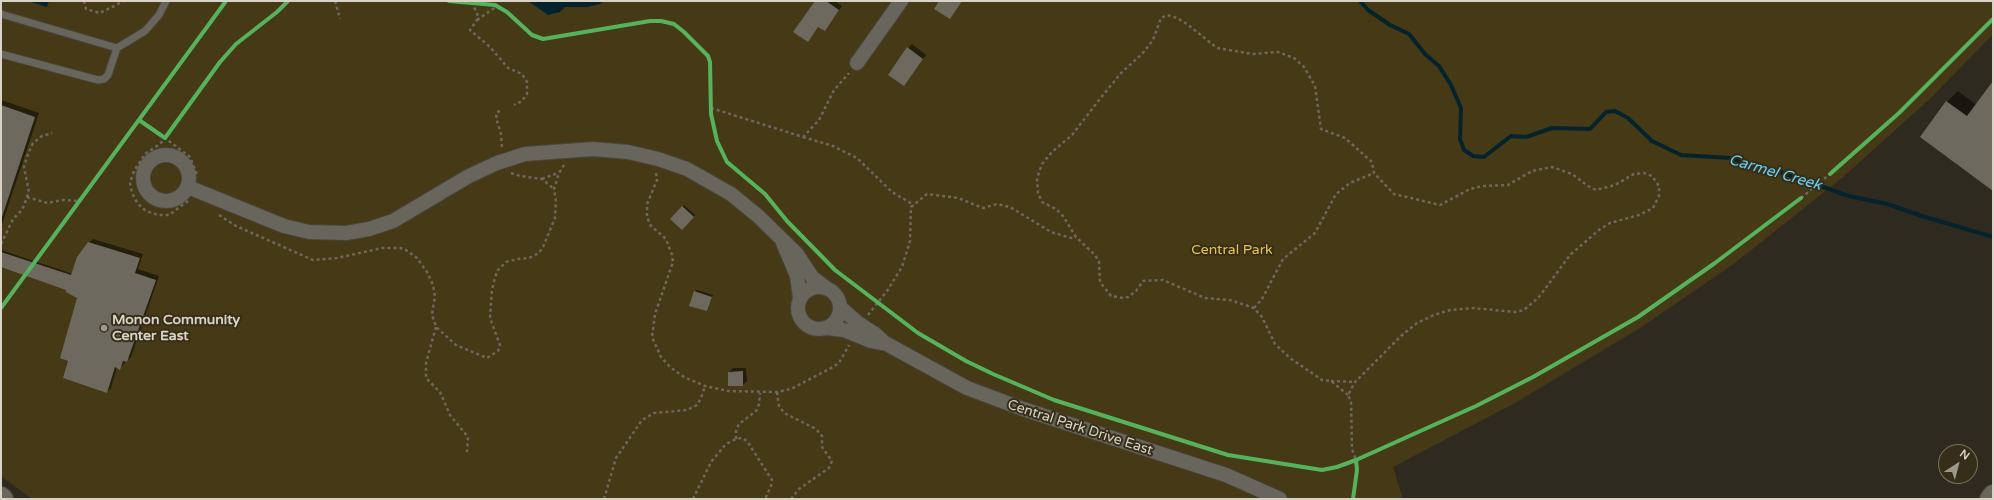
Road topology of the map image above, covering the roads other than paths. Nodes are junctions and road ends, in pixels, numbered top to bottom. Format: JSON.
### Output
{"nodes":[{"id":1,"x":166,"y":1,"type":"edge"},
{"id":2,"x":901,"y":1,"type":"edge"},
{"id":3,"x":1,"y":14,"type":"edge"},
{"id":4,"x":117,"y":48,"type":"junction"},
{"id":5,"x":1,"y":54,"type":"edge"},
{"id":6,"x":857,"y":63,"type":"road end"},
{"id":7,"x":188,"y":187,"type":"dead end"},
{"id":8,"x":782,"y":240,"type":"junction"},
{"id":9,"x":825,"y":287,"type":"junction"},
{"id":10,"x":800,"y":298,"type":"junction"},
{"id":11,"x":841,"y":308,"type":"junction"},
{"id":12,"x":827,"y":328,"type":"junction"},
{"id":13,"x":885,"y":344,"type":"junction"},
{"id":14,"x":1993,"y":495,"type":"edge"},
{"id":15,"x":1280,"y":499,"type":"edge"},
{"id":16,"x":1990,"y":499,"type":"edge"}],
"edges":[{"from":1,"to":4,"type":"lane"},
{"from":2,"to":6,"type":"street"},
{"from":3,"to":4,"type":"lane"},
{"from":4,"to":5,"type":"lane"},
{"from":7,"to":8,"type":"street","name":"Central Park Drive East"},
{"from":8,"to":9,"type":"street","name":"Central Park Drive East"},
{"from":8,"to":10,"type":"street","name":"Central Park Drive East"},
{"from":9,"to":10,"type":"street"},
{"from":9,"to":11,"type":"street","name":"Central Park Drive East"},
{"from":10,"to":12,"type":"street","name":"Central Park Drive East"},
{"from":11,"to":12,"type":"street"},
{"from":11,"to":13,"type":"street","name":"Central Park Drive East"},
{"from":12,"to":13,"type":"street","name":"Central Park Drive East"},
{"from":13,"to":15,"type":"street","name":"Central Park Drive East"},
{"from":14,"to":16,"type":"main road"}]}
